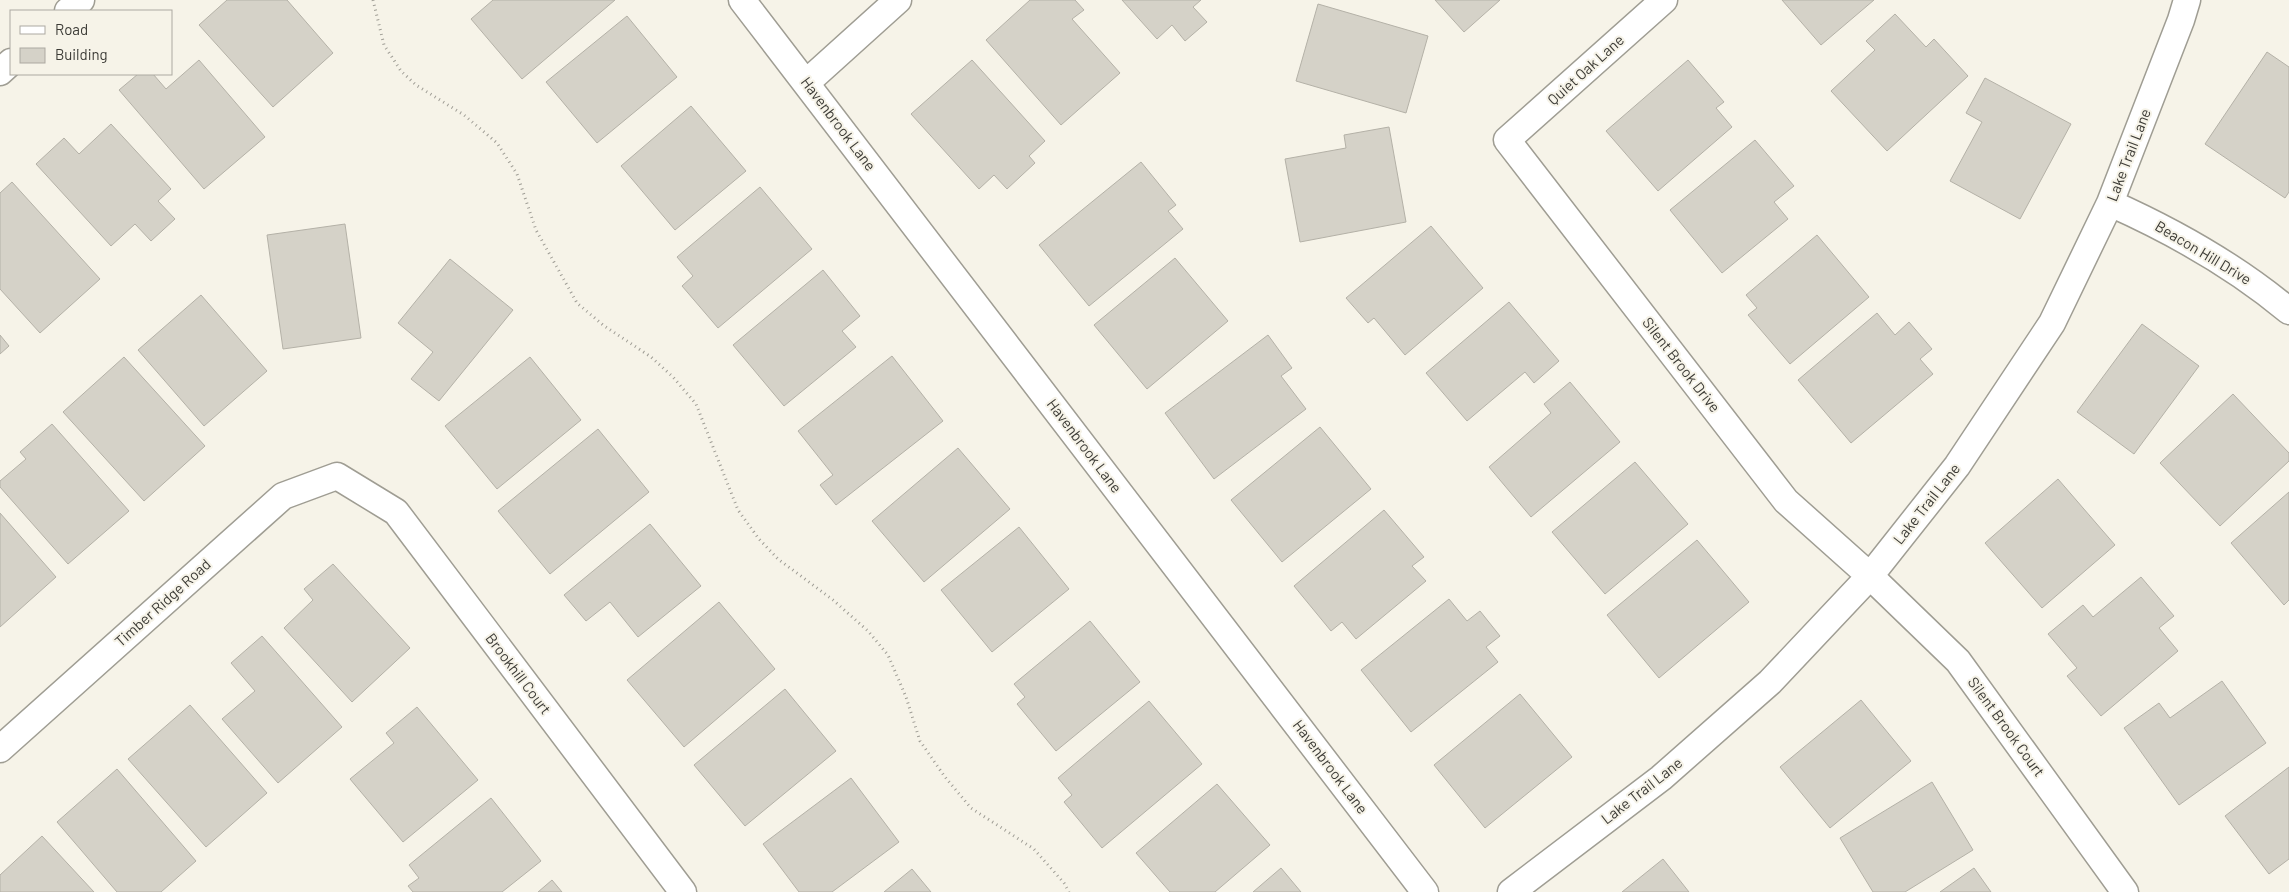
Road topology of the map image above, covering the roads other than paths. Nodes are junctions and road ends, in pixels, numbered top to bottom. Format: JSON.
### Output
{"nodes":[{"id":1,"x":80,"y":0,"type":"edge"},
{"id":2,"x":742,"y":0,"type":"edge"},
{"id":3,"x":898,"y":0,"type":"edge"},
{"id":4,"x":1664,"y":0,"type":"edge"},
{"id":5,"x":2187,"y":0,"type":"edge"},
{"id":6,"x":69,"y":10,"type":"edge"},
{"id":7,"x":10,"y":63,"type":"edge"},
{"id":8,"x":0,"y":72,"type":"edge"},
{"id":9,"x":806,"y":83,"type":"junction"},
{"id":10,"x":1507,"y":140,"type":"joint"},
{"id":11,"x":2110,"y":203,"type":"junction"},
{"id":12,"x":2289,"y":311,"type":"edge"},
{"id":13,"x":337,"y":476,"type":"joint"},
{"id":14,"x":1870,"y":576,"type":"junction"},
{"id":15,"x":0,"y":749,"type":"edge"},
{"id":16,"x":682,"y":892,"type":"edge"},
{"id":17,"x":1425,"y":892,"type":"edge"},
{"id":18,"x":1511,"y":892,"type":"edge"},
{"id":19,"x":2125,"y":892,"type":"edge"}],
"edges":[{"from":1,"to":6,"type":"street"},
{"from":2,"to":9,"type":"street","name":"Havenbrook Lane"},
{"from":3,"to":9,"type":"street"},
{"from":4,"to":10,"type":"street","name":"Quiet Oak Lane"},
{"from":5,"to":11,"type":"street","name":"Lake Trail Lane"},
{"from":7,"to":8,"type":"street"},
{"from":9,"to":17,"type":"street","name":"Havenbrook Lane"},
{"from":10,"to":14,"type":"street","name":"Silent Brook Drive"},
{"from":11,"to":12,"type":"street","name":"Beacon Hill Drive"},
{"from":11,"to":14,"type":"street","name":"Lake Trail Lane"},
{"from":13,"to":15,"type":"street","name":"Timber Ridge Road"},
{"from":13,"to":16,"type":"street","name":"Brookhill Court"},
{"from":14,"to":18,"type":"street","name":"Lake Trail Lane"},
{"from":14,"to":19,"type":"street","name":"Silent Brook Court"}]}
